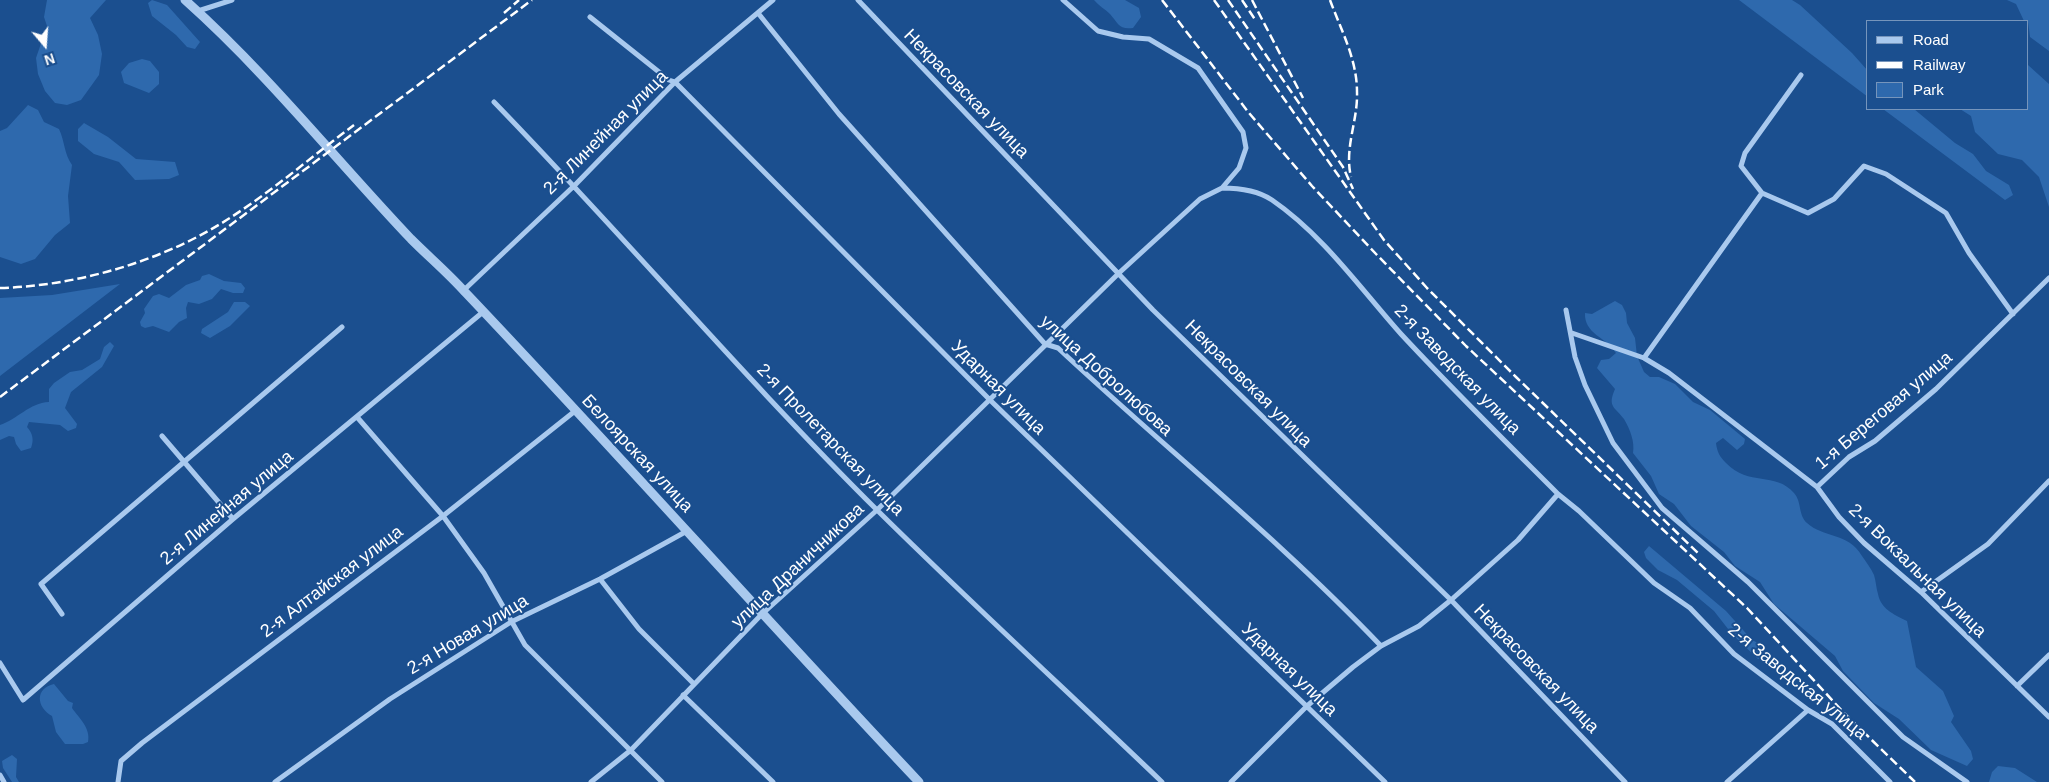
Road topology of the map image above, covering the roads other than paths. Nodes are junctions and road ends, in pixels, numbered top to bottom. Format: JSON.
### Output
{"nodes":[{"id":1,"x":185,"y":0,"type":"edge"},
{"id":2,"x":232,"y":0,"type":"edge"},
{"id":3,"x":773,"y":0,"type":"edge"},
{"id":4,"x":858,"y":0,"type":"edge"},
{"id":5,"x":1063,"y":0,"type":"edge"},
{"id":6,"x":198,"y":11,"type":"junction"},
{"id":7,"x":758,"y":13,"type":"junction"},
{"id":8,"x":590,"y":16,"type":"dead end"},
{"id":9,"x":1801,"y":75,"type":"dead end"},
{"id":10,"x":675,"y":82,"type":"junction"},
{"id":11,"x":494,"y":102,"type":"dead end"},
{"id":12,"x":575,"y":186,"type":"junction"},
{"id":13,"x":1222,"y":188,"type":"junction"},
{"id":14,"x":1762,"y":193,"type":"junction"},
{"id":15,"x":1119,"y":273,"type":"junction"},
{"id":16,"x":2049,"y":278,"type":"edge"},
{"id":17,"x":464,"y":290,"type":"junction"},
{"id":18,"x":1566,"y":310,"type":"dead end"},
{"id":19,"x":483,"y":312,"type":"junction"},
{"id":20,"x":2013,"y":314,"type":"junction"},
{"id":21,"x":342,"y":327,"type":"dead end"},
{"id":22,"x":1572,"y":333,"type":"junction"},
{"id":23,"x":1045,"y":344,"type":"junction"},
{"id":24,"x":1644,"y":358,"type":"junction"},
{"id":25,"x":990,"y":400,"type":"junction"},
{"id":26,"x":575,"y":411,"type":"junction"},
{"id":27,"x":357,"y":417,"type":"junction"},
{"id":28,"x":162,"y":436,"type":"dead end"},
{"id":29,"x":185,"y":461,"type":"junction"},
{"id":30,"x":2049,"y":481,"type":"edge"},
{"id":31,"x":1817,"y":487,"type":"junction"},
{"id":32,"x":1558,"y":494,"type":"junction"},
{"id":33,"x":877,"y":510,"type":"junction"},
{"id":34,"x":443,"y":516,"type":"junction"},
{"id":35,"x":233,"y":519,"type":"junction"},
{"id":36,"x":688,"y":532,"type":"junction"},
{"id":37,"x":600,"y":579,"type":"junction"},
{"id":38,"x":1922,"y":592,"type":"junction"},
{"id":39,"x":1451,"y":600,"type":"junction"},
{"id":40,"x":62,"y":614,"type":"dead end"},
{"id":41,"x":761,"y":615,"type":"junction"},
{"id":42,"x":511,"y":622,"type":"junction"},
{"id":43,"x":1381,"y":646,"type":"junction"},
{"id":44,"x":2049,"y":655,"type":"edge"},
{"id":45,"x":0,"y":663,"type":"edge"},
{"id":46,"x":694,"y":684,"type":"junction"},
{"id":47,"x":2017,"y":686,"type":"junction"},
{"id":48,"x":683,"y":696,"type":"junction"},
{"id":49,"x":1307,"y":706,"type":"junction"},
{"id":50,"x":1808,"y":710,"type":"junction"},
{"id":51,"x":2049,"y":717,"type":"edge"},
{"id":52,"x":631,"y":750,"type":"junction"},
{"id":53,"x":0,"y":775,"type":"edge"},
{"id":54,"x":4,"y":782,"type":"edge"},
{"id":55,"x":118,"y":782,"type":"edge"},
{"id":56,"x":275,"y":782,"type":"edge"},
{"id":57,"x":592,"y":782,"type":"edge"},
{"id":58,"x":662,"y":782,"type":"edge"},
{"id":59,"x":773,"y":782,"type":"edge"},
{"id":60,"x":919,"y":782,"type":"edge"},
{"id":61,"x":1162,"y":782,"type":"edge"},
{"id":62,"x":1231,"y":782,"type":"edge"},
{"id":63,"x":1385,"y":782,"type":"edge"},
{"id":64,"x":1625,"y":782,"type":"edge"},
{"id":65,"x":1727,"y":782,"type":"edge"},
{"id":66,"x":1890,"y":782,"type":"edge"},
{"id":67,"x":1967,"y":782,"type":"edge"}],
"edges":[{"from":1,"to":6,"type":"street","name":"Белоярская улица"},
{"from":2,"to":6,"type":"street"},
{"from":3,"to":7,"type":"street","name":"2-я Линейная улица"},
{"from":4,"to":15,"type":"street","name":"Некрасовская улица"},
{"from":5,"to":13,"type":"street"},
{"from":6,"to":17,"type":"street","name":"Белоярская улица"},
{"from":7,"to":10,"type":"street","name":"2-я Линейная улица"},
{"from":7,"to":23,"type":"street","name":"улица Добролюбова"},
{"from":8,"to":10,"type":"street","name":"Ударная улица"},
{"from":9,"to":14,"type":"street"},
{"from":10,"to":12,"type":"street","name":"2-я Линейная улица"},
{"from":10,"to":25,"type":"street","name":"Ударная улица"},
{"from":11,"to":12,"type":"street","name":"2-я Пролетарская улица"},
{"from":12,"to":17,"type":"street","name":"2-я Линейная улица"},
{"from":12,"to":33,"type":"street","name":"2-я Пролетарская улица"},
{"from":13,"to":15,"type":"street","name":"улица Драничникова"},
{"from":13,"to":32,"type":"street","name":"2-я Заводская улица"},
{"from":14,"to":20,"type":"street"},
{"from":14,"to":24,"type":"street"},
{"from":15,"to":23,"type":"street","name":"улица Драничникова"},
{"from":15,"to":39,"type":"street","name":"Некрасовская улица"},
{"from":16,"to":20,"type":"street","name":"1-я Береговая улица"},
{"from":17,"to":19,"type":"street","name":"Белоярская улица"},
{"from":18,"to":22,"type":"street"},
{"from":19,"to":26,"type":"street","name":"Белоярская улица"},
{"from":19,"to":27,"type":"street","name":"2-я Линейная улица"},
{"from":20,"to":31,"type":"street","name":"1-я Береговая улица"},
{"from":21,"to":29,"type":"street"},
{"from":22,"to":24,"type":"street","name":"2-я Вокзальная улица"},
{"from":22,"to":67,"type":"street"},
{"from":23,"to":25,"type":"street","name":"улица Драничникова"},
{"from":23,"to":43,"type":"street","name":"улица Добролюбова"},
{"from":24,"to":31,"type":"street","name":"2-я Вокзальная улица"},
{"from":25,"to":33,"type":"street","name":"улица Драничникова"},
{"from":25,"to":49,"type":"street","name":"Ударная улица"},
{"from":26,"to":34,"type":"street","name":"2-я Алтайская улица"},
{"from":26,"to":36,"type":"street","name":"Белоярская улица"},
{"from":27,"to":34,"type":"street"},
{"from":27,"to":35,"type":"street","name":"2-я Линейная улица"},
{"from":28,"to":29,"type":"street"},
{"from":29,"to":35,"type":"street"},
{"from":29,"to":40,"type":"street"},
{"from":30,"to":38,"type":"street"},
{"from":31,"to":38,"type":"street","name":"2-я Вокзальная улица"},
{"from":32,"to":39,"type":"street"},
{"from":32,"to":50,"type":"street","name":"2-я Заводская улица"},
{"from":33,"to":41,"type":"street","name":"улица Драничникова"},
{"from":33,"to":61,"type":"street","name":"2-я Пролетарская улица"},
{"from":34,"to":42,"type":"street"},
{"from":34,"to":55,"type":"street","name":"2-я Алтайская улица"},
{"from":35,"to":45,"type":"street","name":"2-я Линейная улица"},
{"from":36,"to":37,"type":"street","name":"2-я Новая улица"},
{"from":36,"to":41,"type":"street","name":"Белоярская улица"},
{"from":37,"to":42,"type":"street","name":"2-я Новая улица"},
{"from":37,"to":46,"type":"street"},
{"from":38,"to":47,"type":"street","name":"2-я Вокзальная улица"},
{"from":39,"to":43,"type":"street"},
{"from":39,"to":64,"type":"street","name":"Некрасовская улица"},
{"from":41,"to":46,"type":"street","name":"улица Драничникова"},
{"from":41,"to":60,"type":"street","name":"Белоярская улица"},
{"from":42,"to":52,"type":"street"},
{"from":42,"to":56,"type":"street","name":"2-я Новая улица"},
{"from":43,"to":49,"type":"street"},
{"from":44,"to":47,"type":"street"},
{"from":46,"to":48,"type":"street","name":"улица Драничникова"},
{"from":47,"to":51,"type":"street","name":"2-я Вокзальная улица"},
{"from":48,"to":52,"type":"street","name":"улица Драничникова"},
{"from":48,"to":59,"type":"street"},
{"from":49,"to":62,"type":"street"},
{"from":49,"to":63,"type":"street","name":"Ударная улица"},
{"from":50,"to":65,"type":"street"},
{"from":50,"to":66,"type":"street","name":"2-я Заводская улица"},
{"from":52,"to":57,"type":"street","name":"улица Драничникова"},
{"from":52,"to":58,"type":"street"},
{"from":53,"to":54,"type":"street"}]}
